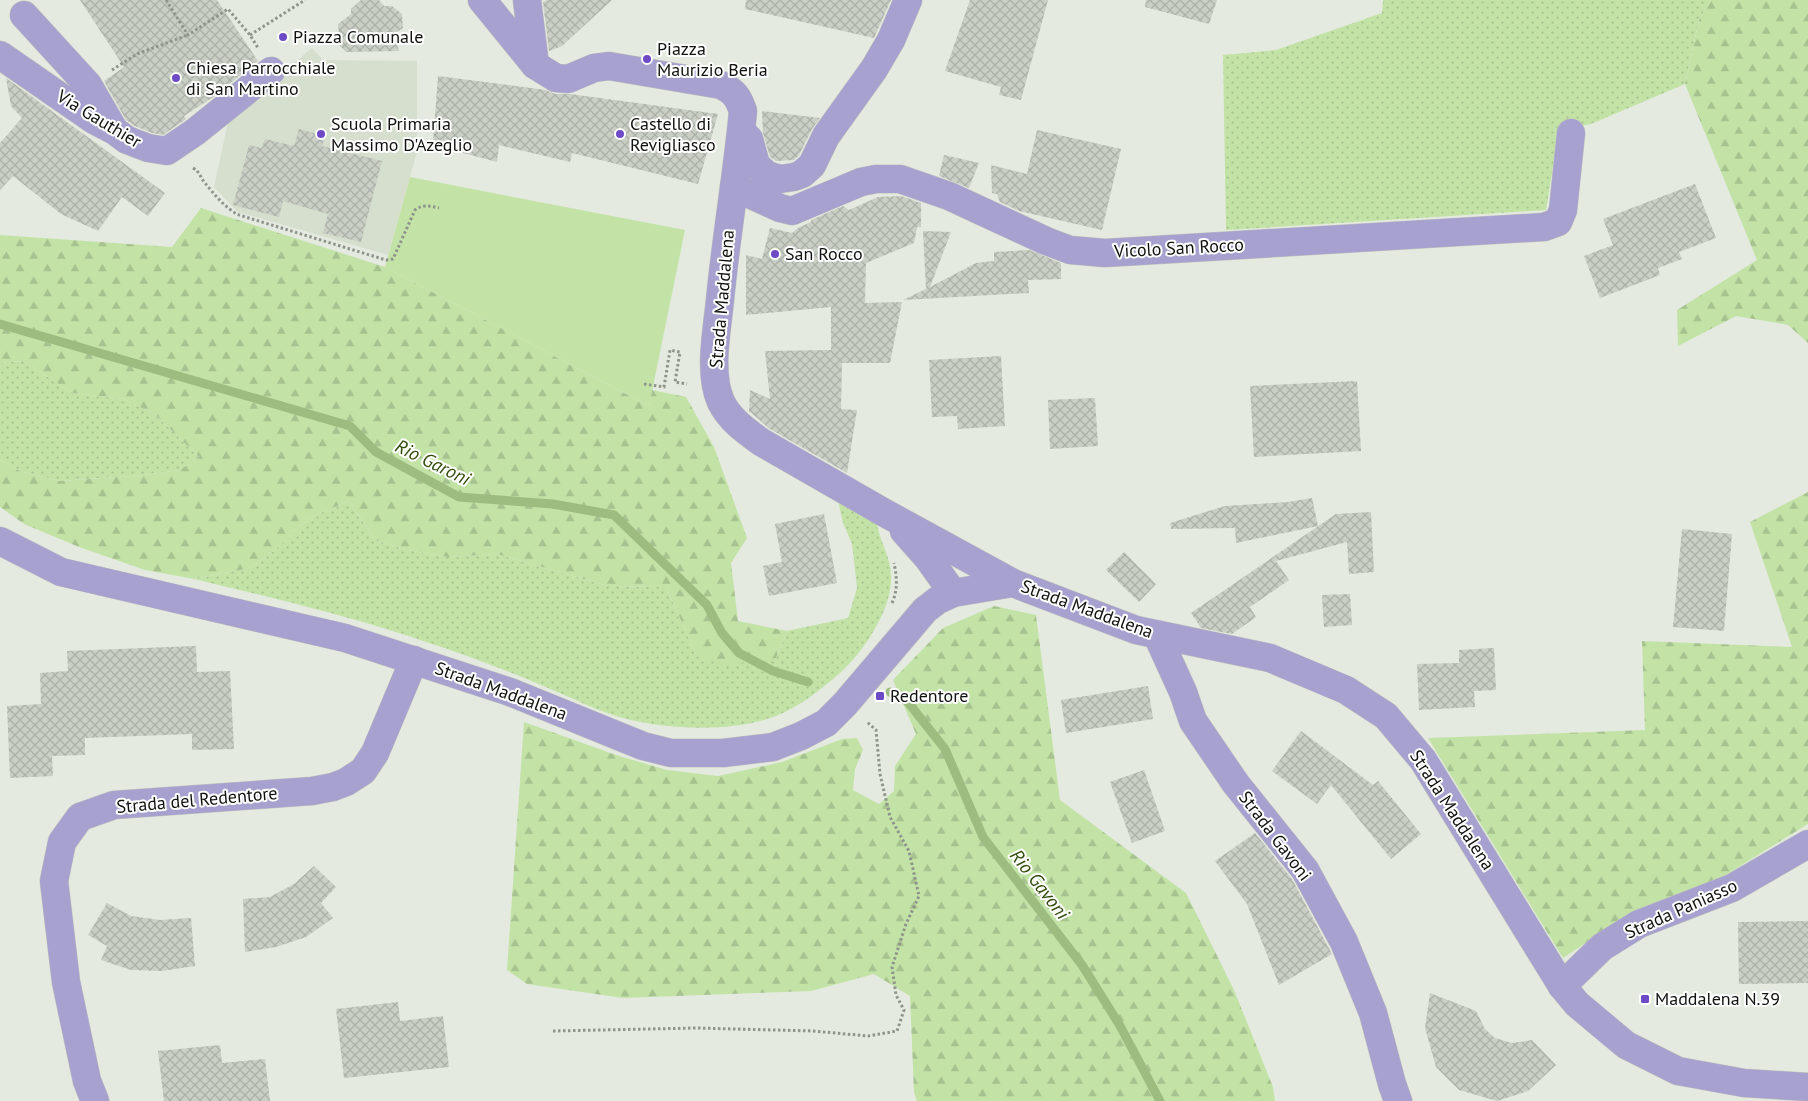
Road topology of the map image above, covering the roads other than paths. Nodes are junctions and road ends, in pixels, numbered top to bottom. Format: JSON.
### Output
{"nodes":[{"id":1,"x":482,"y":0,"type":"edge"},
{"id":2,"x":527,"y":0,"type":"edge"},
{"id":3,"x":908,"y":0,"type":"edge"},
{"id":4,"x":925,"y":0,"type":"edge"},
{"id":5,"x":24,"y":15,"type":"dead end"},
{"id":6,"x":891,"y":40,"type":"junction"},
{"id":7,"x":0,"y":55,"type":"edge"},
{"id":8,"x":541,"y":69,"type":"junction"},
{"id":9,"x":270,"y":71,"type":"dead end"},
{"id":10,"x":741,"y":125,"type":"junction"},
{"id":11,"x":115,"y":131,"type":"junction"},
{"id":12,"x":1571,"y":133,"type":"dead end"},
{"id":13,"x":734,"y":188,"type":"junction"},
{"id":14,"x":883,"y":512,"type":"junction"},
{"id":15,"x":0,"y":541,"type":"edge"},
{"id":16,"x":1013,"y":583,"type":"junction"},
{"id":17,"x":953,"y":593,"type":"junction"},
{"id":18,"x":1157,"y":635,"type":"junction"},
{"id":19,"x":414,"y":660,"type":"junction"},
{"id":20,"x":1808,"y":844,"type":"edge"},
{"id":21,"x":1562,"y":986,"type":"junction"},
{"id":22,"x":1808,"y":1088,"type":"edge"},
{"id":23,"x":95,"y":1101,"type":"edge"},
{"id":24,"x":1398,"y":1101,"type":"edge"}],
"edges":[{"from":1,"to":8,"type":"street"},
{"from":2,"to":8,"type":"street"},
{"from":3,"to":6,"type":"street"},
{"from":4,"to":6,"type":"street"},
{"from":5,"to":11,"type":"street"},
{"from":6,"to":10,"type":"street"},
{"from":7,"to":11,"type":"street","name":"Via Gauthier"},
{"from":8,"to":10,"type":"street"},
{"from":9,"to":11,"type":"street","name":"Via Gauthier"},
{"from":10,"to":13,"type":"street","name":"Strada Maddalena"},
{"from":12,"to":13,"type":"street","name":"Vicolo San Rocco"},
{"from":13,"to":14,"type":"street","name":"Strada Maddalena"},
{"from":14,"to":16,"type":"street","name":"Strada Maddalena"},
{"from":14,"to":17,"type":"street","name":"Strada Maddalena"},
{"from":15,"to":19,"type":"street","name":"Strada Maddalena"},
{"from":16,"to":17,"type":"street","name":"Strada Maddalena"},
{"from":16,"to":18,"type":"street","name":"Strada Maddalena"},
{"from":17,"to":19,"type":"street","name":"Strada Maddalena"},
{"from":18,"to":21,"type":"street","name":"Strada Maddalena"},
{"from":18,"to":24,"type":"street","name":"Strada Gavoni"},
{"from":19,"to":23,"type":"street","name":"Strada del Redentore"},
{"from":20,"to":21,"type":"street","name":"Strada Paniasso"},
{"from":21,"to":22,"type":"street","name":"Strada Maddalena"}]}
